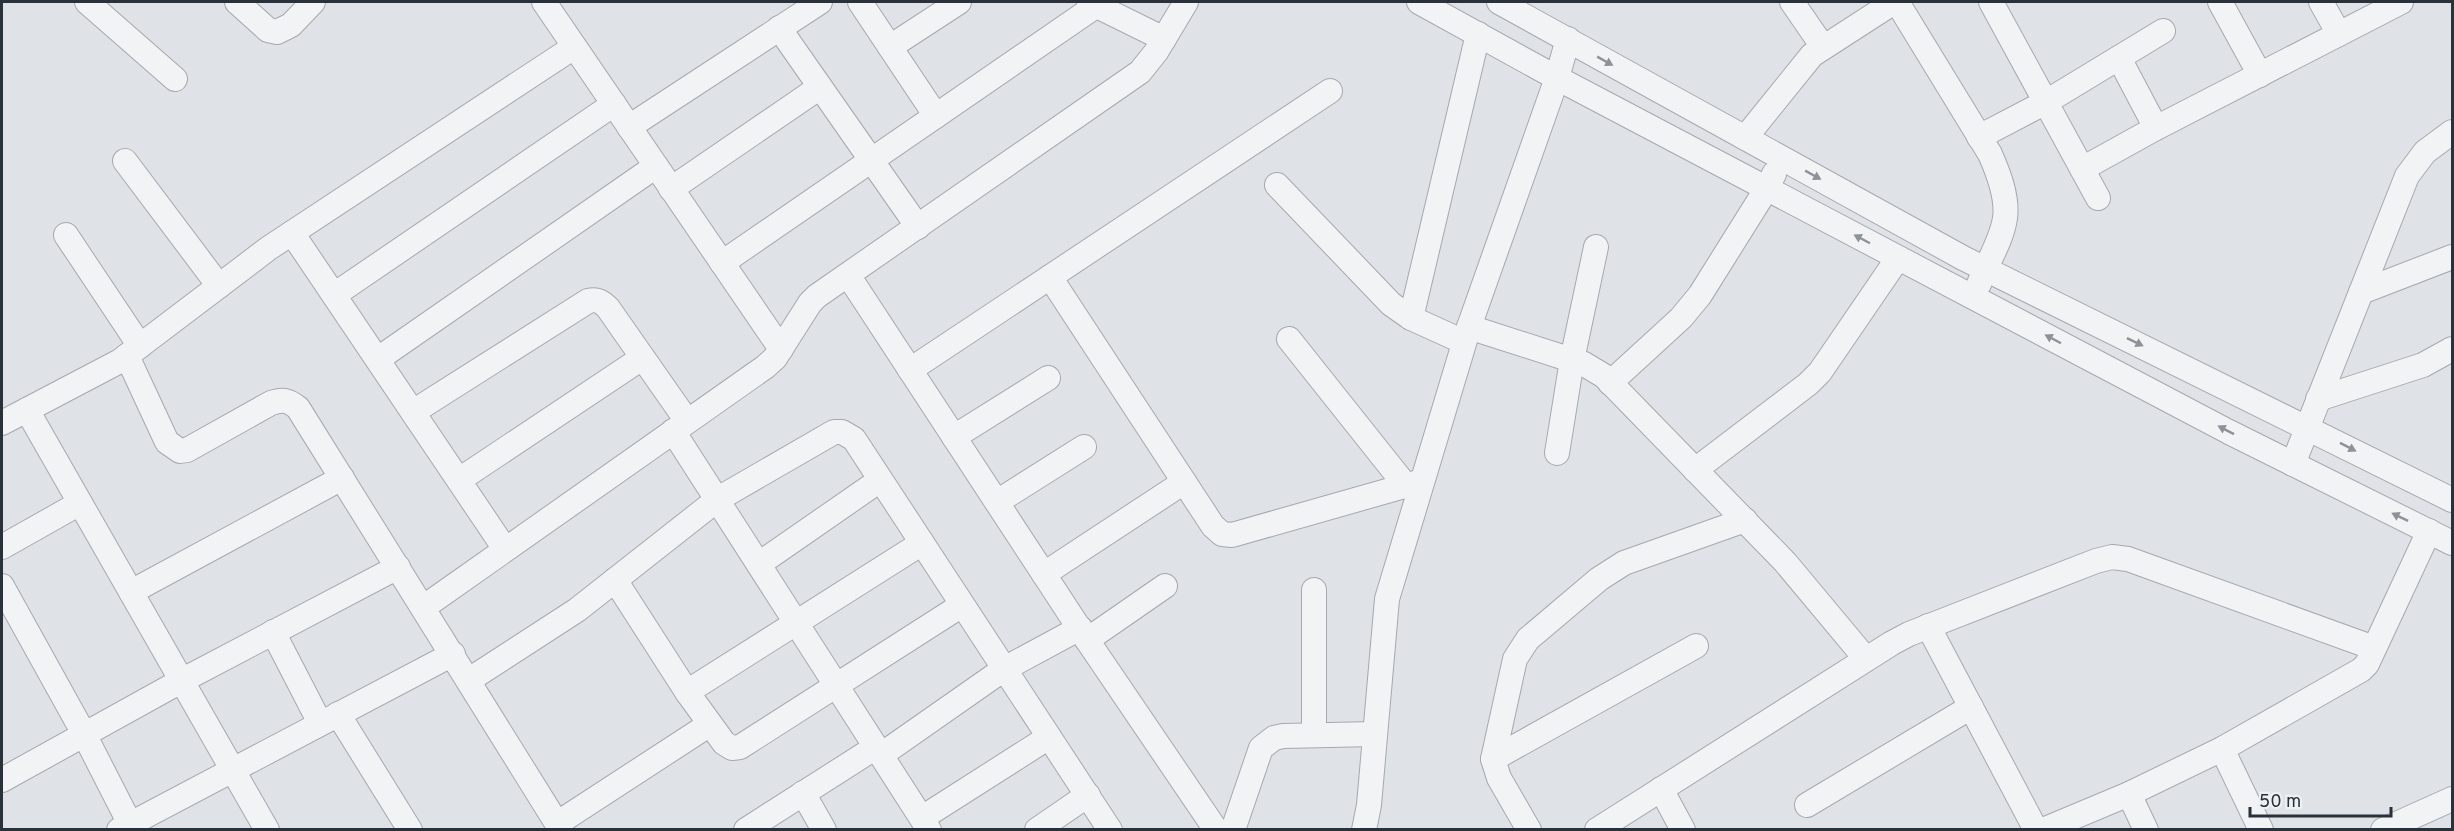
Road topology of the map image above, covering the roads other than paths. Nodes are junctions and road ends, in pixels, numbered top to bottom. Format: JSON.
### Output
{"nodes":[{"id":1,"x":87,"y":2,"type":"edge"},
{"id":2,"x":237,"y":2,"type":"edge"},
{"id":3,"x":313,"y":2,"type":"edge"},
{"id":4,"x":544,"y":2,"type":"edge"},
{"id":5,"x":820,"y":2,"type":"edge"},
{"id":6,"x":860,"y":2,"type":"edge"},
{"id":7,"x":959,"y":2,"type":"edge"},
{"id":8,"x":1186,"y":2,"type":"edge"},
{"id":9,"x":1419,"y":2,"type":"edge"},
{"id":10,"x":1499,"y":2,"type":"edge"},
{"id":11,"x":1792,"y":2,"type":"edge"},
{"id":12,"x":1896,"y":2,"type":"edge"},
{"id":13,"x":1991,"y":2,"type":"edge"},
{"id":14,"x":2220,"y":2,"type":"edge"},
{"id":15,"x":2321,"y":2,"type":"edge"},
{"id":16,"x":2402,"y":2,"type":"edge"},
{"id":17,"x":1093,"y":3,"type":"edge"},
{"id":18,"x":779,"y":28,"type":"junction"},
{"id":19,"x":2163,"y":31,"type":"dead end"},
{"id":20,"x":1478,"y":34,"type":"junction"},
{"id":21,"x":2339,"y":34,"type":"junction"},
{"id":22,"x":1164,"y":39,"type":"junction"},
{"id":23,"x":1568,"y":39,"type":"junction"},
{"id":24,"x":890,"y":46,"type":"junction"},
{"id":25,"x":574,"y":47,"type":"junction"},
{"id":26,"x":1823,"y":47,"type":"junction"},
{"id":27,"x":2119,"y":58,"type":"junction"},
{"id":28,"x":2259,"y":75,"type":"junction"},
{"id":29,"x":1557,"y":78,"type":"junction"},
{"id":30,"x":176,"y":79,"type":"dead end"},
{"id":31,"x":820,"y":87,"type":"junction"},
{"id":32,"x":1330,"y":91,"type":"dead end"},
{"id":33,"x":2046,"y":102,"type":"junction"},
{"id":34,"x":614,"y":104,"type":"junction"},
{"id":35,"x":936,"y":116,"type":"junction"},
{"id":36,"x":629,"y":127,"type":"junction"},
{"id":37,"x":2156,"y":128,"type":"junction"},
{"id":38,"x":2452,"y":132,"type":"edge"},
{"id":39,"x":1979,"y":137,"type":"junction"},
{"id":40,"x":1745,"y":138,"type":"junction"},
{"id":41,"x":1781,"y":158,"type":"junction"},
{"id":42,"x":872,"y":160,"type":"junction"},
{"id":43,"x":125,"y":161,"type":"dead end"},
{"id":44,"x":656,"y":166,"type":"junction"},
{"id":45,"x":2082,"y":169,"type":"junction"},
{"id":46,"x":1277,"y":185,"type":"dead end"},
{"id":47,"x":1767,"y":188,"type":"junction"},
{"id":48,"x":671,"y":189,"type":"junction"},
{"id":49,"x":2098,"y":198,"type":"dead end"},
{"id":50,"x":918,"y":226,"type":"junction"},
{"id":51,"x":292,"y":233,"type":"junction"},
{"id":52,"x":66,"y":235,"type":"dead end"},
{"id":53,"x":1596,"y":247,"type":"dead end"},
{"id":54,"x":2452,"y":257,"type":"edge"},
{"id":55,"x":1899,"y":258,"type":"junction"},
{"id":56,"x":722,"y":263,"type":"junction"},
{"id":57,"x":1985,"y":269,"type":"junction"},
{"id":58,"x":848,"y":275,"type":"junction"},
{"id":59,"x":1050,"y":277,"type":"junction"},
{"id":60,"x":219,"y":286,"type":"junction"},
{"id":61,"x":2361,"y":292,"type":"junction"},
{"id":62,"x":334,"y":295,"type":"junction"},
{"id":63,"x":1974,"y":298,"type":"junction"},
{"id":64,"x":1411,"y":318,"type":"junction"},
{"id":65,"x":1467,"y":335,"type":"junction"},
{"id":66,"x":1289,"y":339,"type":"dead end"},
{"id":67,"x":781,"y":349,"type":"junction"},
{"id":68,"x":2452,"y":350,"type":"edge"},
{"id":69,"x":133,"y":351,"type":"junction"},
{"id":70,"x":642,"y":358,"type":"junction"},
{"id":71,"x":378,"y":359,"type":"junction"},
{"id":72,"x":1572,"y":360,"type":"junction"},
{"id":73,"x":910,"y":370,"type":"junction"},
{"id":74,"x":1048,"y":378,"type":"dead end"},
{"id":75,"x":1610,"y":383,"type":"junction"},
{"id":76,"x":2318,"y":399,"type":"junction"},
{"id":77,"x":27,"y":410,"type":"junction"},
{"id":78,"x":413,"y":412,"type":"junction"},
{"id":79,"x":2,"y":423,"type":"edge"},
{"id":80,"x":680,"y":426,"type":"junction"},
{"id":81,"x":2308,"y":427,"type":"junction"},
{"id":82,"x":954,"y":437,"type":"junction"},
{"id":83,"x":1084,"y":447,"type":"dead end"},
{"id":84,"x":1557,"y":453,"type":"dead end"},
{"id":85,"x":2293,"y":464,"type":"junction"},
{"id":86,"x":1695,"y":470,"type":"junction"},
{"id":87,"x":342,"y":478,"type":"junction"},
{"id":88,"x":459,"y":480,"type":"junction"},
{"id":89,"x":880,"y":480,"type":"junction"},
{"id":90,"x":1184,"y":482,"type":"junction"},
{"id":91,"x":1414,"y":483,"type":"junction"},
{"id":92,"x":718,"y":499,"type":"junction"},
{"id":93,"x":2452,"y":500,"type":"edge"},
{"id":94,"x":997,"y":502,"type":"junction"},
{"id":95,"x":80,"y":503,"type":"junction"},
{"id":96,"x":1745,"y":520,"type":"junction"},
{"id":97,"x":2429,"y":531,"type":"junction"},
{"id":98,"x":922,"y":543,"type":"junction"},
{"id":99,"x":2452,"y":543,"type":"edge"},
{"id":100,"x":2,"y":547,"type":"edge"},
{"id":101,"x":506,"y":549,"type":"junction"},
{"id":102,"x":759,"y":564,"type":"junction"},
{"id":103,"x":398,"y":567,"type":"junction"},
{"id":104,"x":1044,"y":574,"type":"junction"},
{"id":105,"x":615,"y":580,"type":"junction"},
{"id":106,"x":2,"y":586,"type":"edge"},
{"id":107,"x":1165,"y":586,"type":"dead end"},
{"id":108,"x":1314,"y":590,"type":"dead end"},
{"id":109,"x":130,"y":592,"type":"junction"},
{"id":110,"x":962,"y":605,"type":"junction"},
{"id":111,"x":424,"y":606,"type":"junction"},
{"id":112,"x":796,"y":622,"type":"junction"},
{"id":113,"x":1928,"y":626,"type":"junction"},
{"id":114,"x":273,"y":632,"type":"junction"},
{"id":115,"x":1083,"y":634,"type":"junction"},
{"id":116,"x":1696,"y":646,"type":"dead end"},
{"id":117,"x":2374,"y":648,"type":"junction"},
{"id":118,"x":453,"y":654,"type":"junction"},
{"id":119,"x":1866,"y":659,"type":"junction"},
{"id":120,"x":1004,"y":669,"type":"junction"},
{"id":121,"x":469,"y":680,"type":"junction"},
{"id":122,"x":181,"y":681,"type":"junction"},
{"id":123,"x":836,"y":684,"type":"junction"},
{"id":124,"x":687,"y":692,"type":"junction"},
{"id":125,"x":1971,"y":707,"type":"junction"},
{"id":126,"x":329,"y":719,"type":"junction"},
{"id":127,"x":710,"y":724,"type":"junction"},
{"id":128,"x":84,"y":734,"type":"junction"},
{"id":129,"x":1376,"y":734,"type":"junction"},
{"id":130,"x":1314,"y":735,"type":"junction"},
{"id":131,"x":1049,"y":737,"type":"junction"},
{"id":132,"x":2222,"y":749,"type":"junction"},
{"id":133,"x":879,"y":751,"type":"junction"},
{"id":134,"x":1493,"y":759,"type":"junction"},
{"id":135,"x":232,"y":770,"type":"junction"},
{"id":136,"x":2,"y":780,"type":"edge"},
{"id":137,"x":1661,"y":789,"type":"junction"},
{"id":138,"x":803,"y":793,"type":"junction"},
{"id":139,"x":2129,"y":794,"type":"junction"},
{"id":140,"x":1088,"y":795,"type":"junction"},
{"id":141,"x":2452,"y":799,"type":"edge"},
{"id":142,"x":1807,"y":805,"type":"dead end"},
{"id":143,"x":925,"y":824,"type":"edge"},
{"id":144,"x":560,"y":826,"type":"edge"},
{"id":145,"x":124,"y":827,"type":"edge"},
{"id":146,"x":267,"y":830,"type":"edge"},
{"id":147,"x":410,"y":830,"type":"edge"},
{"id":148,"x":746,"y":830,"type":"edge"},
{"id":149,"x":824,"y":830,"type":"edge"},
{"id":150,"x":1037,"y":830,"type":"edge"},
{"id":151,"x":1110,"y":830,"type":"edge"},
{"id":152,"x":1216,"y":830,"type":"edge"},
{"id":153,"x":1233,"y":830,"type":"edge"},
{"id":154,"x":1364,"y":830,"type":"edge"},
{"id":155,"x":1529,"y":830,"type":"edge"},
{"id":156,"x":1597,"y":830,"type":"edge"},
{"id":157,"x":1683,"y":830,"type":"edge"},
{"id":158,"x":2036,"y":830,"type":"edge"},
{"id":159,"x":2043,"y":830,"type":"edge"},
{"id":160,"x":2146,"y":830,"type":"edge"},
{"id":161,"x":2261,"y":830,"type":"edge"},
{"id":162,"x":2383,"y":830,"type":"edge"}],
"edges":[{"from":1,"to":30,"type":"street"},
{"from":2,"to":3,"type":"street"},
{"from":4,"to":25,"type":"street"},
{"from":5,"to":18,"type":"street"},
{"from":6,"to":24,"type":"street"},
{"from":7,"to":24,"type":"street"},
{"from":8,"to":22,"type":"street"},
{"from":9,"to":20,"type":"street"},
{"from":10,"to":23,"type":"street"},
{"from":11,"to":26,"type":"street"},
{"from":12,"to":26,"type":"street"},
{"from":12,"to":39,"type":"street"},
{"from":13,"to":33,"type":"street"},
{"from":14,"to":28,"type":"street"},
{"from":15,"to":21,"type":"street"},
{"from":16,"to":21,"type":"street"},
{"from":17,"to":22,"type":"street"},
{"from":17,"to":35,"type":"street"},
{"from":18,"to":31,"type":"street"},
{"from":18,"to":36,"type":"street"},
{"from":19,"to":27,"type":"street"},
{"from":20,"to":29,"type":"street"},
{"from":20,"to":64,"type":"street"},
{"from":21,"to":28,"type":"street"},
{"from":22,"to":50,"type":"street"},
{"from":23,"to":29,"type":"street"},
{"from":23,"to":40,"type":"street","one_way":true},
{"from":24,"to":35,"type":"street"},
{"from":25,"to":34,"type":"street"},
{"from":25,"to":51,"type":"street"},
{"from":26,"to":40,"type":"street"},
{"from":27,"to":33,"type":"street"},
{"from":27,"to":37,"type":"street"},
{"from":28,"to":37,"type":"street"},
{"from":29,"to":47,"type":"street"},
{"from":29,"to":65,"type":"street"},
{"from":31,"to":42,"type":"street"},
{"from":31,"to":48,"type":"street"},
{"from":32,"to":59,"type":"street"},
{"from":33,"to":39,"type":"street"},
{"from":33,"to":45,"type":"street"},
{"from":34,"to":36,"type":"street"},
{"from":34,"to":62,"type":"street"},
{"from":35,"to":42,"type":"street"},
{"from":36,"to":44,"type":"street"},
{"from":37,"to":45,"type":"street"},
{"from":38,"to":61,"type":"street"},
{"from":39,"to":57,"type":"street"},
{"from":40,"to":41,"type":"street"},
{"from":41,"to":47,"type":"street"},
{"from":41,"to":57,"type":"street","one_way":true},
{"from":42,"to":50,"type":"street"},
{"from":42,"to":56,"type":"street"},
{"from":43,"to":60,"type":"street"},
{"from":44,"to":48,"type":"street"},
{"from":44,"to":71,"type":"street"},
{"from":45,"to":49,"type":"street"},
{"from":46,"to":64,"type":"street"},
{"from":55,"to":47,"type":"street","one_way":true},
{"from":47,"to":75,"type":"street"},
{"from":48,"to":56,"type":"street"},
{"from":50,"to":58,"type":"street"},
{"from":51,"to":60,"type":"street"},
{"from":51,"to":62,"type":"street"},
{"from":52,"to":69,"type":"street"},
{"from":53,"to":72,"type":"street"},
{"from":54,"to":61,"type":"street"},
{"from":55,"to":63,"type":"street"},
{"from":55,"to":86,"type":"street"},
{"from":56,"to":67,"type":"street"},
{"from":57,"to":63,"type":"street"},
{"from":57,"to":81,"type":"street","one_way":true},
{"from":58,"to":67,"type":"street"},
{"from":58,"to":73,"type":"street"},
{"from":59,"to":73,"type":"street"},
{"from":59,"to":90,"type":"street"},
{"from":60,"to":69,"type":"street"},
{"from":61,"to":76,"type":"street"},
{"from":62,"to":71,"type":"street"},
{"from":85,"to":63,"type":"street","one_way":true},
{"from":64,"to":65,"type":"street"},
{"from":65,"to":72,"type":"street"},
{"from":65,"to":91,"type":"street"},
{"from":66,"to":91,"type":"street"},
{"from":67,"to":80,"type":"street"},
{"from":68,"to":76,"type":"street"},
{"from":69,"to":77,"type":"street"},
{"from":69,"to":87,"type":"street"},
{"from":70,"to":78,"type":"street"},
{"from":70,"to":80,"type":"street"},
{"from":70,"to":88,"type":"street"},
{"from":71,"to":78,"type":"street"},
{"from":72,"to":75,"type":"street"},
{"from":72,"to":84,"type":"street"},
{"from":73,"to":82,"type":"street"},
{"from":74,"to":82,"type":"street"},
{"from":75,"to":86,"type":"street"},
{"from":76,"to":81,"type":"street"},
{"from":77,"to":79,"type":"street"},
{"from":77,"to":95,"type":"street"},
{"from":78,"to":88,"type":"street"},
{"from":80,"to":92,"type":"street"},
{"from":80,"to":101,"type":"street"},
{"from":81,"to":85,"type":"street"},
{"from":81,"to":93,"type":"street","one_way":true},
{"from":82,"to":94,"type":"street"},
{"from":83,"to":94,"type":"street"},
{"from":97,"to":85,"type":"street","one_way":true},
{"from":86,"to":96,"type":"street"},
{"from":87,"to":103,"type":"street"},
{"from":87,"to":109,"type":"street"},
{"from":88,"to":101,"type":"street"},
{"from":89,"to":92,"type":"street"},
{"from":89,"to":98,"type":"street"},
{"from":89,"to":102,"type":"street"},
{"from":90,"to":91,"type":"street"},
{"from":90,"to":104,"type":"street"},
{"from":91,"to":129,"type":"street"},
{"from":92,"to":102,"type":"street"},
{"from":92,"to":105,"type":"street"},
{"from":94,"to":104,"type":"street"},
{"from":95,"to":100,"type":"street"},
{"from":95,"to":109,"type":"street"},
{"from":96,"to":119,"type":"street"},
{"from":96,"to":134,"type":"street"},
{"from":97,"to":99,"type":"street"},
{"from":97,"to":117,"type":"street"},
{"from":98,"to":110,"type":"street"},
{"from":98,"to":112,"type":"street"},
{"from":101,"to":111,"type":"street"},
{"from":102,"to":112,"type":"street"},
{"from":103,"to":111,"type":"street"},
{"from":103,"to":114,"type":"street"},
{"from":104,"to":115,"type":"street"},
{"from":105,"to":121,"type":"street"},
{"from":105,"to":124,"type":"street"},
{"from":106,"to":128,"type":"street"},
{"from":107,"to":115,"type":"street"},
{"from":108,"to":130,"type":"street"},
{"from":109,"to":122,"type":"street"},
{"from":110,"to":120,"type":"street"},
{"from":110,"to":123,"type":"street"},
{"from":111,"to":118,"type":"street"},
{"from":112,"to":123,"type":"street"},
{"from":112,"to":124,"type":"street"},
{"from":113,"to":117,"type":"street"},
{"from":113,"to":119,"type":"street"},
{"from":113,"to":125,"type":"street"},
{"from":114,"to":122,"type":"street"},
{"from":114,"to":126,"type":"street"},
{"from":115,"to":120,"type":"street"},
{"from":115,"to":152,"type":"street"},
{"from":116,"to":134,"type":"street"},
{"from":117,"to":132,"type":"street"},
{"from":118,"to":121,"type":"street"},
{"from":118,"to":126,"type":"street"},
{"from":119,"to":137,"type":"street"},
{"from":120,"to":131,"type":"street"},
{"from":120,"to":133,"type":"street"},
{"from":121,"to":144,"type":"street"},
{"from":122,"to":128,"type":"street"},
{"from":122,"to":135,"type":"street"},
{"from":123,"to":127,"type":"street"},
{"from":123,"to":133,"type":"street"},
{"from":124,"to":127,"type":"street"},
{"from":125,"to":142,"type":"street"},
{"from":125,"to":158,"type":"street"},
{"from":126,"to":135,"type":"street"},
{"from":126,"to":147,"type":"street"},
{"from":127,"to":144,"type":"street"},
{"from":128,"to":136,"type":"street"},
{"from":128,"to":145,"type":"street"},
{"from":129,"to":130,"type":"street"},
{"from":129,"to":154,"type":"street"},
{"from":130,"to":153,"type":"street"},
{"from":131,"to":140,"type":"street"},
{"from":131,"to":143,"type":"street"},
{"from":132,"to":139,"type":"street"},
{"from":132,"to":161,"type":"street"},
{"from":133,"to":138,"type":"street"},
{"from":133,"to":143,"type":"street"},
{"from":134,"to":155,"type":"street"},
{"from":135,"to":145,"type":"street"},
{"from":135,"to":146,"type":"street"},
{"from":137,"to":156,"type":"street"},
{"from":137,"to":157,"type":"street"},
{"from":138,"to":148,"type":"street"},
{"from":138,"to":149,"type":"street"},
{"from":139,"to":159,"type":"street"},
{"from":139,"to":160,"type":"street"},
{"from":140,"to":150,"type":"street"},
{"from":140,"to":151,"type":"street"},
{"from":141,"to":162,"type":"street"}]}
